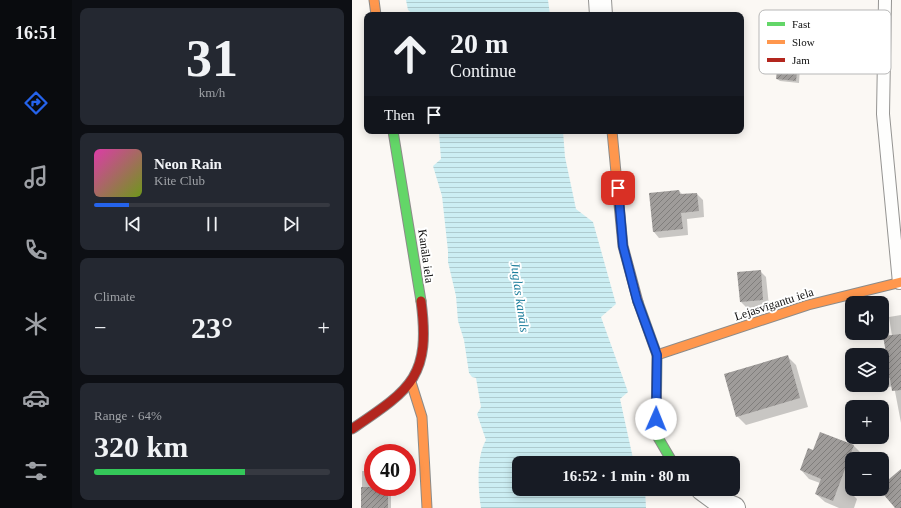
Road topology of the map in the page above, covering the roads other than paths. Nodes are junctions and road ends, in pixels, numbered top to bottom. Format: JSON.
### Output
{"nodes":[{"id":1,"x":374,"y":0,"type":"edge"},
{"id":2,"x":600,"y":0,"type":"edge"},
{"id":3,"x":885,"y":0,"type":"edge"},
{"id":4,"x":885,"y":10,"type":"edge"},
{"id":5,"x":376,"y":12,"type":"edge"},
{"id":6,"x":601,"y":12,"type":"edge"},
{"id":7,"x":884,"y":74,"type":"edge"},
{"id":8,"x":394,"y":134,"type":"edge"},
{"id":9,"x":612,"y":134,"type":"edge"},
{"id":10,"x":900,"y":283,"type":"edge"},
{"id":11,"x":657,"y":355,"type":"junction"},
{"id":12,"x":411,"y":382,"type":"junction"},
{"id":13,"x":352,"y":429,"type":"edge"},
{"id":14,"x":669,"y":456,"type":"edge"},
{"id":15,"x":712,"y":496,"type":"edge"},
{"id":16,"x":427,"y":508,"type":"edge"},
{"id":17,"x":734,"y":508,"type":"edge"}],
"edges":[{"from":1,"to":5,"type":"street"},
{"from":2,"to":6,"type":"street"},
{"from":3,"to":4,"type":"lane"},
{"from":7,"to":10,"type":"lane"},
{"from":8,"to":12,"type":"street","name":"Kanāla iela"},
{"from":9,"to":11,"type":"street"},
{"from":10,"to":11,"type":"street","name":"Lejasvīgantu iela"},
{"from":11,"to":14,"type":"street"},
{"from":12,"to":13,"type":"street","name":"Kanāla iela"},
{"from":12,"to":16,"type":"street"},
{"from":15,"to":17,"type":"street"}]}
